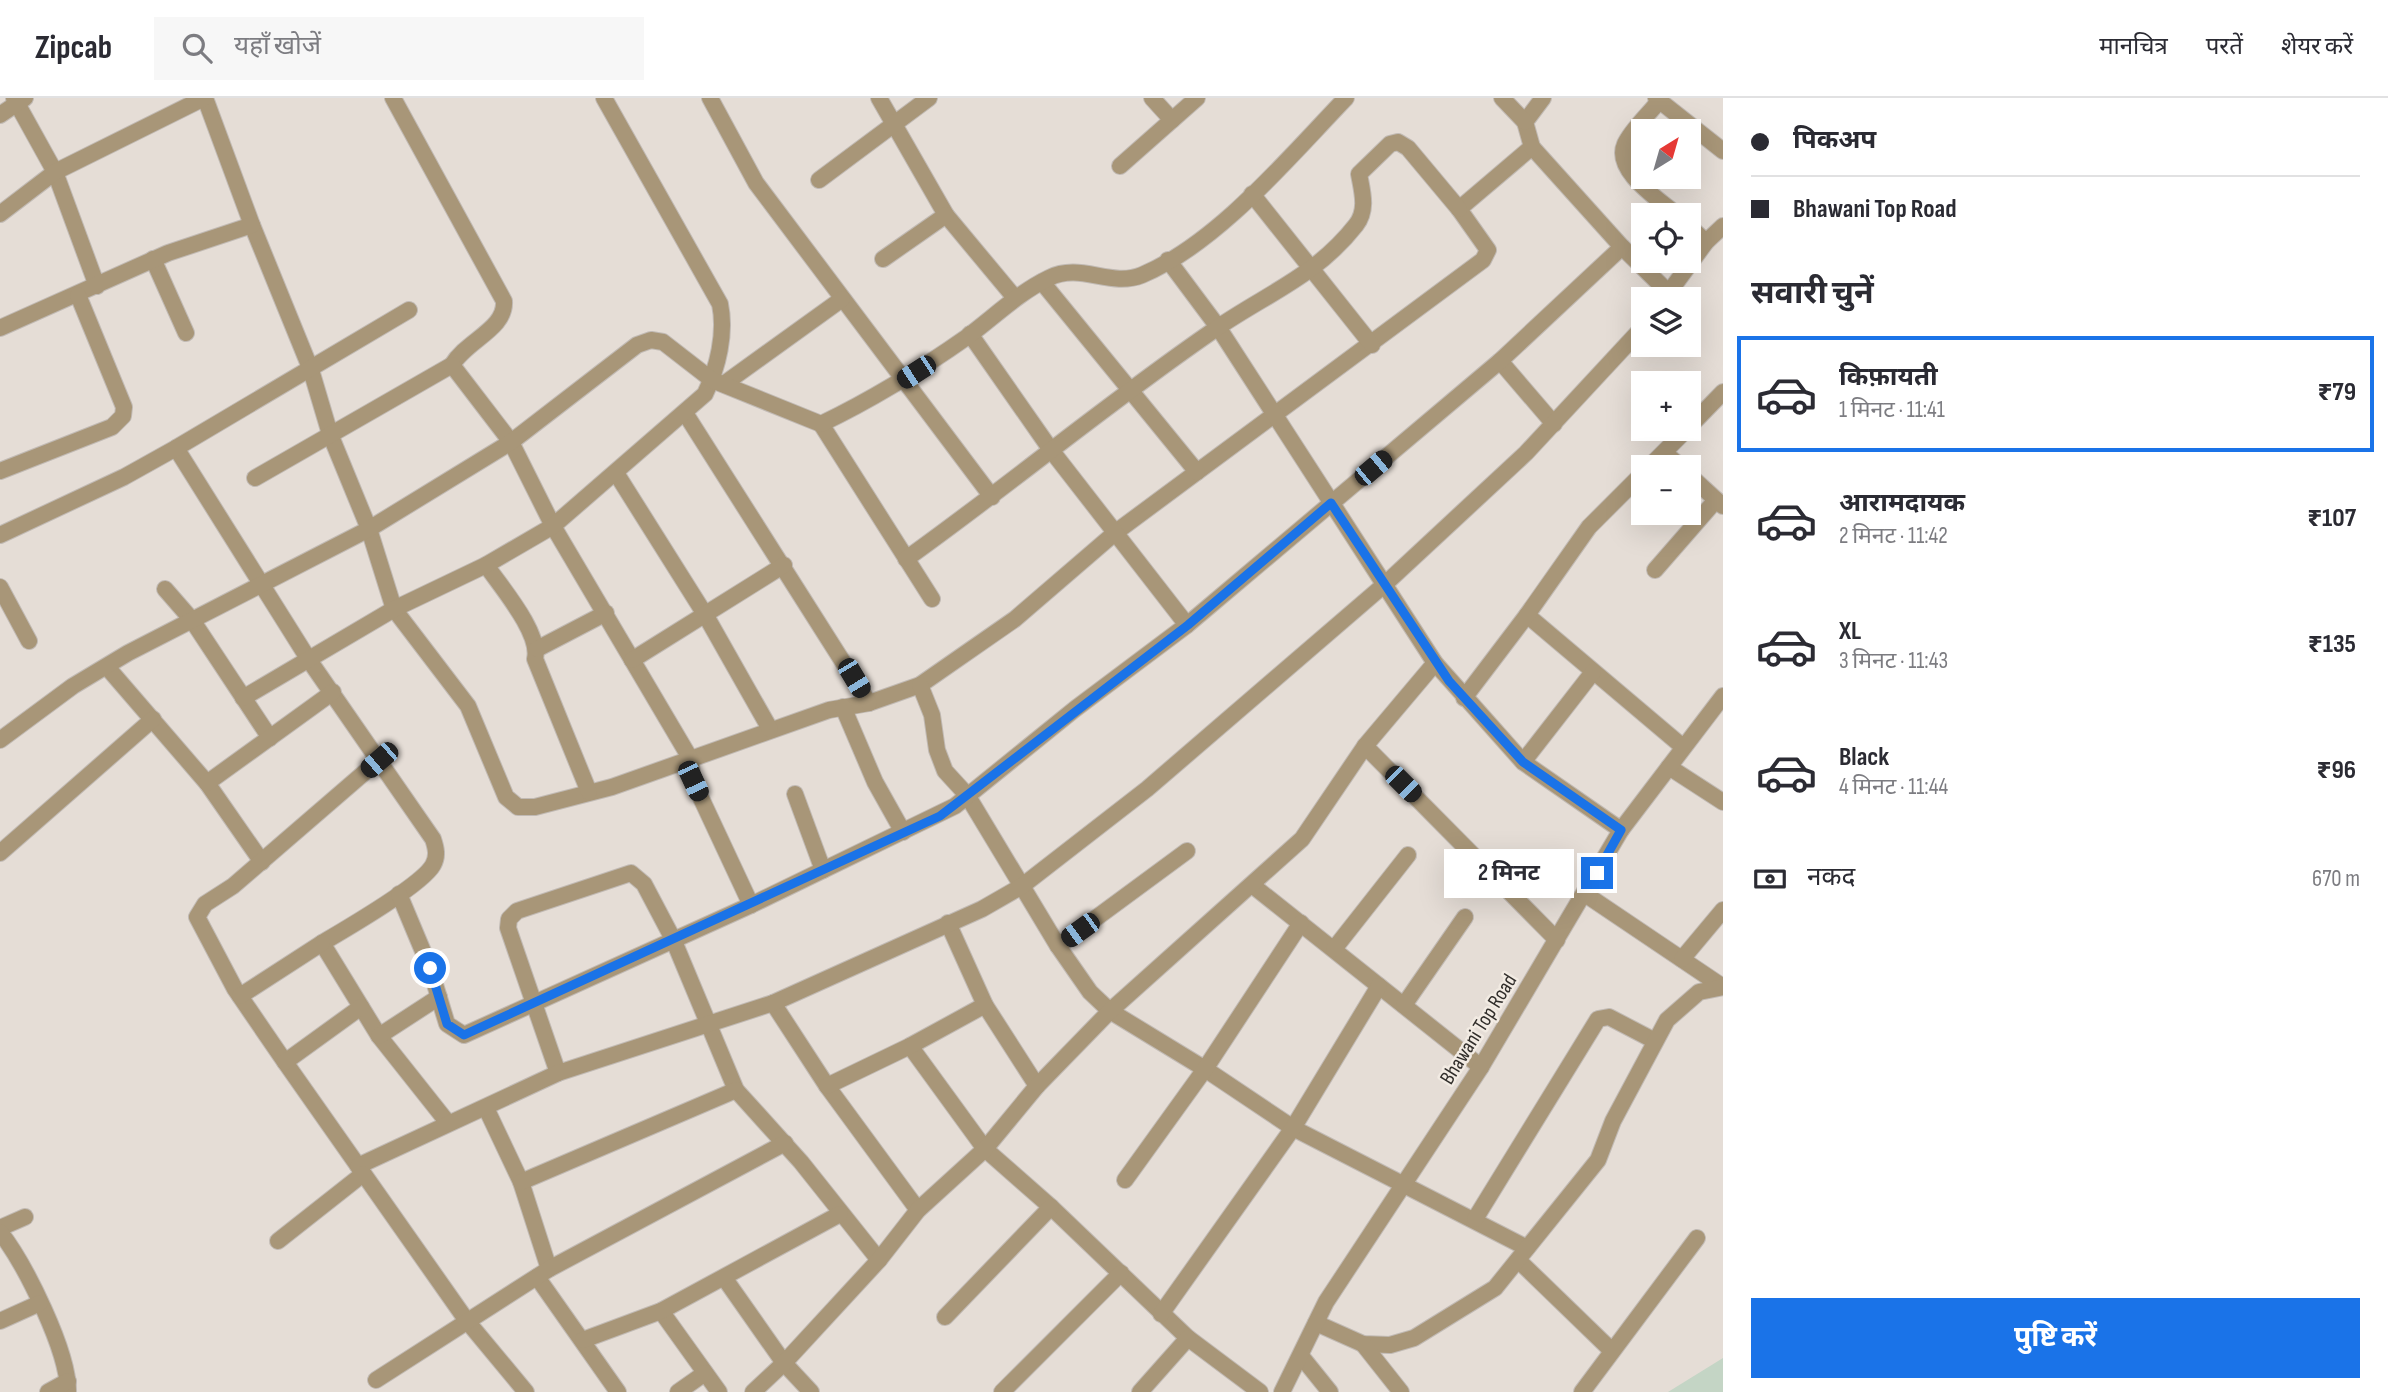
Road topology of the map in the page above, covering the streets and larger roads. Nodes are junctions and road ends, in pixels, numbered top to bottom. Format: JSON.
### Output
{"nodes":[{"id":1,"x":205,"y":98,"type":"edge"},
{"id":2,"x":393,"y":98,"type":"edge"},
{"id":3,"x":604,"y":98,"type":"edge"},
{"id":4,"x":710,"y":98,"type":"edge"},
{"id":5,"x":879,"y":98,"type":"edge"},
{"id":6,"x":929,"y":98,"type":"edge"},
{"id":7,"x":1152,"y":98,"type":"edge"},
{"id":8,"x":1197,"y":98,"type":"edge"},
{"id":9,"x":1346,"y":98,"type":"edge"},
{"id":10,"x":1502,"y":98,"type":"edge"},
{"id":11,"x":1543,"y":98,"type":"edge"},
{"id":12,"x":1657,"y":99,"type":"edge"},
{"id":13,"x":19,"y":100,"type":"edge"},
{"id":14,"x":0,"y":115,"type":"edge"},
{"id":15,"x":1172,"y":120,"type":"junction"},
{"id":16,"x":1525,"y":122,"type":"junction"},
{"id":17,"x":894,"y":124,"type":"junction"},
{"id":18,"x":1532,"y":147,"type":"junction"},
{"id":19,"x":1723,"y":151,"type":"edge"},
{"id":20,"x":1120,"y":166,"type":"dead end"},
{"id":21,"x":55,"y":172,"type":"junction"},
{"id":22,"x":819,"y":180,"type":"dead end"},
{"id":23,"x":1252,"y":194,"type":"junction"},
{"id":24,"x":1664,"y":203,"type":"edge"},
{"id":25,"x":1459,"y":209,"type":"junction"},
{"id":26,"x":0,"y":214,"type":"edge"},
{"id":27,"x":947,"y":215,"type":"junction"},
{"id":28,"x":252,"y":225,"type":"junction"},
{"id":29,"x":1723,"y":226,"type":"edge"},
{"id":30,"x":1701,"y":237,"type":"edge"},
{"id":31,"x":1706,"y":242,"type":"junction"},
{"id":32,"x":1622,"y":247,"type":"junction"},
{"id":33,"x":153,"y":259,"type":"junction"},
{"id":34,"x":883,"y":259,"type":"dead end"},
{"id":35,"x":1168,"y":260,"type":"junction"},
{"id":36,"x":1312,"y":270,"type":"junction"},
{"id":37,"x":1042,"y":282,"type":"junction"},
{"id":38,"x":97,"y":286,"type":"junction"},
{"id":39,"x":1658,"y":287,"type":"edge"},
{"id":40,"x":1673,"y":287,"type":"edge"},
{"id":41,"x":78,"y":295,"type":"junction"},
{"id":42,"x":1015,"y":298,"type":"junction"},
{"id":43,"x":842,"y":299,"type":"junction"},
{"id":44,"x":409,"y":310,"type":"dead end"},
{"id":45,"x":1218,"y":327,"type":"junction"},
{"id":46,"x":0,"y":328,"type":"edge"},
{"id":47,"x":186,"y":333,"type":"dead end"},
{"id":48,"x":970,"y":334,"type":"junction"},
{"id":49,"x":1631,"y":340,"type":"edge"},
{"id":50,"x":1372,"y":345,"type":"junction"},
{"id":51,"x":1500,"y":360,"type":"junction"},
{"id":52,"x":452,"y":365,"type":"junction"},
{"id":53,"x":311,"y":370,"type":"junction"},
{"id":54,"x":902,"y":381,"type":"junction"},
{"id":55,"x":718,"y":382,"type":"junction"},
{"id":56,"x":1130,"y":391,"type":"junction"},
{"id":57,"x":1723,"y":392,"type":"edge"},
{"id":58,"x":685,"y":413,"type":"junction"},
{"id":59,"x":1274,"y":413,"type":"junction"},
{"id":60,"x":1701,"y":415,"type":"edge"},
{"id":61,"x":821,"y":424,"type":"junction"},
{"id":62,"x":1554,"y":424,"type":"junction"},
{"id":63,"x":330,"y":434,"type":"junction"},
{"id":64,"x":1676,"y":441,"type":"edge"},
{"id":65,"x":510,"y":442,"type":"junction"},
{"id":66,"x":176,"y":448,"type":"junction"},
{"id":67,"x":1051,"y":450,"type":"junction"},
{"id":68,"x":1665,"y":453,"type":"junction"},
{"id":69,"x":1663,"y":455,"type":"edge"},
{"id":70,"x":1667,"y":455,"type":"edge"},
{"id":71,"x":0,"y":471,"type":"edge"},
{"id":72,"x":1196,"y":472,"type":"junction"},
{"id":73,"x":617,"y":473,"type":"junction"},
{"id":74,"x":256,"y":478,"type":"dead end"},
{"id":75,"x":1631,"y":484,"type":"edge"},
{"id":76,"x":1701,"y":486,"type":"edge"},
{"id":77,"x":992,"y":498,"type":"junction"},
{"id":78,"x":1331,"y":503,"type":"junction"},
{"id":79,"x":1720,"y":503,"type":"edge"},
{"id":80,"x":553,"y":526,"type":"junction"},
{"id":81,"x":369,"y":529,"type":"junction"},
{"id":82,"x":1116,"y":533,"type":"junction"},
{"id":83,"x":0,"y":535,"type":"edge"},
{"id":84,"x":906,"y":559,"type":"junction"},
{"id":85,"x":486,"y":565,"type":"junction"},
{"id":86,"x":784,"y":565,"type":"junction"},
{"id":87,"x":1655,"y":570,"type":"dead end"},
{"id":88,"x":1384,"y":585,"type":"junction"},
{"id":89,"x":262,"y":586,"type":"junction"},
{"id":90,"x":0,"y":587,"type":"edge"},
{"id":91,"x":165,"y":589,"type":"dead end"},
{"id":92,"x":932,"y":599,"type":"dead end"},
{"id":93,"x":394,"y":609,"type":"junction"},
{"id":94,"x":606,"y":614,"type":"junction"},
{"id":95,"x":1527,"y":615,"type":"junction"},
{"id":96,"x":706,"y":616,"type":"junction"},
{"id":97,"x":192,"y":620,"type":"junction"},
{"id":98,"x":1188,"y":625,"type":"junction"},
{"id":99,"x":29,"y":641,"type":"dead end"},
{"id":100,"x":537,"y":649,"type":"junction"},
{"id":101,"x":309,"y":660,"type":"junction"},
{"id":102,"x":632,"y":660,"type":"junction"},
{"id":103,"x":1435,"y":663,"type":"junction"},
{"id":104,"x":107,"y":667,"type":"junction"},
{"id":105,"x":1593,"y":672,"type":"junction"},
{"id":106,"x":920,"y":685,"type":"junction"},
{"id":107,"x":333,"y":692,"type":"junction"},
{"id":108,"x":1723,"y":696,"type":"edge"},
{"id":109,"x":243,"y":698,"type":"junction"},
{"id":110,"x":1464,"y":698,"type":"junction"},
{"id":111,"x":869,"y":703,"type":"junction"},
{"id":112,"x":843,"y":708,"type":"junction"},
{"id":113,"x":153,"y":719,"type":"junction"},
{"id":114,"x":770,"y":730,"type":"junction"},
{"id":115,"x":270,"y":738,"type":"junction"},
{"id":116,"x":0,"y":740,"type":"edge"},
{"id":117,"x":1365,"y":746,"type":"junction"},
{"id":118,"x":1683,"y":747,"type":"junction"},
{"id":119,"x":690,"y":758,"type":"junction"},
{"id":120,"x":379,"y":760,"type":"junction"},
{"id":121,"x":1523,"y":762,"type":"junction"},
{"id":122,"x":1669,"y":767,"type":"junction"},
{"id":123,"x":207,"y":783,"type":"junction"},
{"id":124,"x":589,"y":792,"type":"junction"},
{"id":125,"x":795,"y":794,"type":"dead end"},
{"id":126,"x":967,"y":795,"type":"junction"},
{"id":127,"x":1723,"y":802,"type":"edge"},
{"id":128,"x":1621,"y":830,"type":"junction"},
{"id":129,"x":903,"y":832,"type":"junction"},
{"id":130,"x":1187,"y":851,"type":"dead end"},
{"id":131,"x":0,"y":853,"type":"edge"},
{"id":132,"x":1408,"y":855,"type":"dead end"},
{"id":133,"x":262,"y":862,"type":"junction"},
{"id":134,"x":823,"y":870,"type":"junction"},
{"id":135,"x":1023,"y":886,"type":"junction"},
{"id":136,"x":1252,"y":886,"type":"junction"},
{"id":137,"x":399,"y":894,"type":"junction"},
{"id":138,"x":1585,"y":894,"type":"junction"},
{"id":139,"x":751,"y":905,"type":"junction"},
{"id":140,"x":1723,"y":910,"type":"edge"},
{"id":141,"x":1465,"y":917,"type":"dead end"},
{"id":142,"x":948,"y":923,"type":"junction"},
{"id":143,"x":1301,"y":923,"type":"junction"},
{"id":144,"x":673,"y":939,"type":"junction"},
{"id":145,"x":1557,"y":940,"type":"junction"},
{"id":146,"x":322,"y":943,"type":"junction"},
{"id":147,"x":1058,"y":946,"type":"junction"},
{"id":148,"x":1334,"y":950,"type":"junction"},
{"id":149,"x":1682,"y":960,"type":"junction"},
{"id":150,"x":1380,"y":986,"type":"junction"},
{"id":151,"x":1723,"y":987,"type":"edge"},
{"id":152,"x":240,"y":996,"type":"junction"},
{"id":153,"x":439,"y":997,"type":"junction"},
{"id":154,"x":534,"y":1001,"type":"junction"},
{"id":155,"x":773,"y":1003,"type":"junction"},
{"id":156,"x":985,"y":1005,"type":"junction"},
{"id":157,"x":1404,"y":1005,"type":"junction"},
{"id":158,"x":361,"y":1007,"type":"junction"},
{"id":159,"x":1110,"y":1011,"type":"junction"},
{"id":160,"x":710,"y":1025,"type":"junction"},
{"id":161,"x":379,"y":1036,"type":"junction"},
{"id":162,"x":1655,"y":1041,"type":"junction"},
{"id":163,"x":910,"y":1046,"type":"junction"},
{"id":164,"x":285,"y":1062,"type":"junction"},
{"id":165,"x":1481,"y":1067,"type":"junction"},
{"id":166,"x":1205,"y":1069,"type":"junction"},
{"id":167,"x":558,"y":1073,"type":"junction"},
{"id":168,"x":827,"y":1086,"type":"junction"},
{"id":169,"x":1037,"y":1086,"type":"junction"},
{"id":170,"x":736,"y":1090,"type":"junction"},
{"id":171,"x":486,"y":1108,"type":"junction"},
{"id":172,"x":448,"y":1123,"type":"junction"},
{"id":173,"x":1293,"y":1129,"type":"junction"},
{"id":174,"x":785,"y":1143,"type":"junction"},
{"id":175,"x":985,"y":1149,"type":"junction"},
{"id":176,"x":360,"y":1170,"type":"junction"},
{"id":177,"x":1125,"y":1181,"type":"dead end"},
{"id":178,"x":521,"y":1182,"type":"junction"},
{"id":179,"x":1403,"y":1186,"type":"junction"},
{"id":180,"x":1051,"y":1206,"type":"junction"},
{"id":181,"x":918,"y":1210,"type":"junction"},
{"id":182,"x":840,"y":1214,"type":"junction"},
{"id":183,"x":25,"y":1217,"type":"dead end"},
{"id":184,"x":1475,"y":1219,"type":"junction"},
{"id":185,"x":0,"y":1230,"type":"edge"},
{"id":186,"x":1697,"y":1238,"type":"dead end"},
{"id":187,"x":278,"y":1241,"type":"dead end"},
{"id":188,"x":1523,"y":1254,"type":"junction"},
{"id":189,"x":879,"y":1260,"type":"junction"},
{"id":190,"x":543,"y":1273,"type":"junction"},
{"id":191,"x":1121,"y":1273,"type":"junction"},
{"id":192,"x":725,"y":1279,"type":"junction"},
{"id":193,"x":40,"y":1303,"type":"junction"},
{"id":194,"x":661,"y":1311,"type":"junction"},
{"id":195,"x":1161,"y":1314,"type":"junction"},
{"id":196,"x":945,"y":1317,"type":"dead end"},
{"id":197,"x":0,"y":1321,"type":"edge"},
{"id":198,"x":467,"y":1321,"type":"junction"},
{"id":199,"x":1316,"y":1323,"type":"junction"},
{"id":200,"x":1188,"y":1338,"type":"junction"},
{"id":201,"x":583,"y":1340,"type":"junction"},
{"id":202,"x":1363,"y":1345,"type":"junction"},
{"id":203,"x":1611,"y":1350,"type":"junction"},
{"id":204,"x":1301,"y":1356,"type":"junction"},
{"id":205,"x":784,"y":1363,"type":"junction"},
{"id":206,"x":705,"y":1373,"type":"junction"},
{"id":207,"x":376,"y":1380,"type":"dead end"},
{"id":208,"x":68,"y":1387,"type":"edge"},
{"id":209,"x":47,"y":1392,"type":"edge"},
{"id":210,"x":527,"y":1392,"type":"edge"},
{"id":211,"x":618,"y":1392,"type":"edge"},
{"id":212,"x":678,"y":1392,"type":"edge"},
{"id":213,"x":719,"y":1392,"type":"edge"},
{"id":214,"x":753,"y":1392,"type":"edge"},
{"id":215,"x":811,"y":1392,"type":"edge"},
{"id":216,"x":1002,"y":1392,"type":"edge"},
{"id":217,"x":1140,"y":1392,"type":"edge"},
{"id":218,"x":1260,"y":1392,"type":"edge"},
{"id":219,"x":1282,"y":1392,"type":"edge"},
{"id":220,"x":1330,"y":1392,"type":"edge"},
{"id":221,"x":1401,"y":1392,"type":"edge"},
{"id":222,"x":1582,"y":1392,"type":"edge"}],
"edges":[{"from":1,"to":21,"type":"street"},
{"from":1,"to":28,"type":"street"},
{"from":2,"to":52,"type":"street"},
{"from":3,"to":55,"type":"street"},
{"from":4,"to":43,"type":"street"},
{"from":5,"to":17,"type":"street"},
{"from":6,"to":17,"type":"street"},
{"from":7,"to":15,"type":"street"},
{"from":8,"to":15,"type":"street"},
{"from":9,"to":23,"type":"street"},
{"from":10,"to":16,"type":"street"},
{"from":11,"to":16,"type":"street"},
{"from":12,"to":19,"type":"street"},
{"from":12,"to":24,"type":"street"},
{"from":13,"to":14,"type":"street"},
{"from":13,"to":21,"type":"street"},
{"from":15,"to":20,"type":"street"},
{"from":16,"to":18,"type":"street"},
{"from":17,"to":22,"type":"street"},
{"from":17,"to":27,"type":"street"},
{"from":18,"to":25,"type":"street"},
{"from":18,"to":32,"type":"street"},
{"from":21,"to":26,"type":"street"},
{"from":21,"to":38,"type":"street"},
{"from":23,"to":35,"type":"street"},
{"from":23,"to":36,"type":"street"},
{"from":25,"to":36,"type":"street"},
{"from":25,"to":50,"type":"street"},
{"from":27,"to":34,"type":"street"},
{"from":27,"to":42,"type":"street"},
{"from":28,"to":33,"type":"street"},
{"from":28,"to":53,"type":"street"},
{"from":29,"to":31,"type":"street"},
{"from":30,"to":31,"type":"street"},
{"from":31,"to":40,"type":"street"},
{"from":32,"to":39,"type":"street"},
{"from":32,"to":51,"type":"street"},
{"from":33,"to":38,"type":"street"},
{"from":33,"to":47,"type":"street"},
{"from":35,"to":37,"type":"street"},
{"from":35,"to":45,"type":"street"},
{"from":36,"to":45,"type":"street"},
{"from":36,"to":50,"type":"street"},
{"from":37,"to":42,"type":"street"},
{"from":37,"to":56,"type":"street"},
{"from":38,"to":41,"type":"street"},
{"from":41,"to":46,"type":"street"},
{"from":41,"to":71,"type":"street"},
{"from":42,"to":48,"type":"street"},
{"from":43,"to":54,"type":"street"},
{"from":43,"to":55,"type":"street"},
{"from":44,"to":53,"type":"street"},
{"from":45,"to":56,"type":"street"},
{"from":45,"to":59,"type":"street"},
{"from":48,"to":54,"type":"street"},
{"from":48,"to":67,"type":"street"},
{"from":49,"to":62,"type":"street"},
{"from":50,"to":59,"type":"street"},
{"from":51,"to":62,"type":"street"},
{"from":51,"to":78,"type":"street"},
{"from":52,"to":63,"type":"street"},
{"from":52,"to":65,"type":"street"},
{"from":53,"to":63,"type":"street"},
{"from":53,"to":66,"type":"street"},
{"from":54,"to":61,"type":"street"},
{"from":54,"to":77,"type":"street"},
{"from":55,"to":58,"type":"street"},
{"from":55,"to":61,"type":"street"},
{"from":55,"to":65,"type":"street"},
{"from":56,"to":67,"type":"street"},
{"from":56,"to":72,"type":"street"},
{"from":57,"to":60,"type":"street"},
{"from":58,"to":73,"type":"street"},
{"from":58,"to":86,"type":"street"},
{"from":59,"to":72,"type":"street"},
{"from":59,"to":78,"type":"street"},
{"from":61,"to":84,"type":"street"},
{"from":62,"to":88,"type":"street"},
{"from":63,"to":74,"type":"street"},
{"from":63,"to":81,"type":"street"},
{"from":64,"to":68,"type":"street"},
{"from":65,"to":80,"type":"street"},
{"from":65,"to":81,"type":"street"},
{"from":66,"to":83,"type":"street"},
{"from":66,"to":89,"type":"street"},
{"from":67,"to":77,"type":"street"},
{"from":67,"to":82,"type":"street"},
{"from":68,"to":69,"type":"street"},
{"from":68,"to":70,"type":"street"},
{"from":72,"to":82,"type":"street"},
{"from":73,"to":80,"type":"street"},
{"from":73,"to":96,"type":"street"},
{"from":75,"to":95,"type":"street"},
{"from":76,"to":79,"type":"street"},
{"from":77,"to":84,"type":"street"},
{"from":78,"to":88,"type":"street"},
{"from":78,"to":98,"type":"street"},
{"from":79,"to":87,"type":"street"},
{"from":80,"to":85,"type":"street"},
{"from":80,"to":94,"type":"street"},
{"from":81,"to":89,"type":"street"},
{"from":81,"to":93,"type":"street"},
{"from":82,"to":98,"type":"street"},
{"from":82,"to":106,"type":"street"},
{"from":84,"to":92,"type":"street"},
{"from":85,"to":93,"type":"street"},
{"from":85,"to":100,"type":"street"},
{"from":86,"to":96,"type":"street"},
{"from":86,"to":111,"type":"street"},
{"from":88,"to":103,"type":"street"},
{"from":88,"to":135,"type":"street"},
{"from":89,"to":97,"type":"street"},
{"from":89,"to":101,"type":"street"},
{"from":90,"to":99,"type":"street"},
{"from":91,"to":97,"type":"street"},
{"from":93,"to":101,"type":"street"},
{"from":93,"to":124,"type":"street"},
{"from":94,"to":100,"type":"street"},
{"from":94,"to":102,"type":"street"},
{"from":95,"to":105,"type":"street"},
{"from":95,"to":110,"type":"street"},
{"from":96,"to":102,"type":"street"},
{"from":96,"to":114,"type":"street"},
{"from":97,"to":104,"type":"street"},
{"from":97,"to":109,"type":"street"},
{"from":98,"to":126,"type":"street"},
{"from":100,"to":124,"type":"street"},
{"from":101,"to":107,"type":"street"},
{"from":101,"to":109,"type":"street"},
{"from":102,"to":119,"type":"street"},
{"from":103,"to":110,"type":"street"},
{"from":103,"to":117,"type":"street"},
{"from":104,"to":113,"type":"street"},
{"from":104,"to":116,"type":"street"},
{"from":105,"to":118,"type":"street"},
{"from":105,"to":121,"type":"street"},
{"from":106,"to":111,"type":"street"},
{"from":106,"to":126,"type":"street"},
{"from":107,"to":115,"type":"street"},
{"from":107,"to":120,"type":"street"},
{"from":108,"to":118,"type":"street","name":"Bhawani Top Road"},
{"from":109,"to":115,"type":"street"},
{"from":110,"to":121,"type":"street"},
{"from":111,"to":112,"type":"street"},
{"from":112,"to":114,"type":"street"},
{"from":112,"to":129,"type":"street"},
{"from":113,"to":123,"type":"street"},
{"from":113,"to":131,"type":"street"},
{"from":114,"to":119,"type":"street"},
{"from":115,"to":123,"type":"street"},
{"from":117,"to":136,"type":"street"},
{"from":117,"to":145,"type":"street"},
{"from":118,"to":122,"type":"street","name":"Bhawani Top Road"},
{"from":119,"to":124,"type":"street"},
{"from":119,"to":139,"type":"street"},
{"from":120,"to":133,"type":"street"},
{"from":120,"to":137,"type":"street"},
{"from":121,"to":128,"type":"street"},
{"from":122,"to":127,"type":"street"},
{"from":122,"to":128,"type":"street","name":"Bhawani Top Road"},
{"from":123,"to":133,"type":"street"},
{"from":125,"to":134,"type":"street"},
{"from":126,"to":129,"type":"street"},
{"from":126,"to":135,"type":"street"},
{"from":128,"to":138,"type":"street","name":"Bhawani Top Road"},
{"from":129,"to":134,"type":"street"},
{"from":130,"to":147,"type":"street"},
{"from":132,"to":148,"type":"street"},
{"from":133,"to":152,"type":"street"},
{"from":134,"to":139,"type":"street"},
{"from":135,"to":142,"type":"street"},
{"from":135,"to":147,"type":"street"},
{"from":136,"to":143,"type":"street"},
{"from":136,"to":159,"type":"street"},
{"from":137,"to":146,"type":"street"},
{"from":137,"to":153,"type":"street"},
{"from":138,"to":145,"type":"street","name":"Bhawani Top Road"},
{"from":138,"to":149,"type":"street"},
{"from":139,"to":144,"type":"street"},
{"from":140,"to":149,"type":"street"},
{"from":141,"to":157,"type":"street"},
{"from":142,"to":155,"type":"street"},
{"from":142,"to":156,"type":"street"},
{"from":143,"to":148,"type":"street"},
{"from":143,"to":166,"type":"street"},
{"from":144,"to":154,"type":"street"},
{"from":144,"to":154,"type":"street"},
{"from":144,"to":160,"type":"street"},
{"from":145,"to":165,"type":"street","name":"Bhawani Top Road"},
{"from":146,"to":152,"type":"street"},
{"from":146,"to":158,"type":"street"},
{"from":147,"to":159,"type":"street"},
{"from":148,"to":150,"type":"street"},
{"from":149,"to":151,"type":"street"},
{"from":150,"to":157,"type":"street"},
{"from":150,"to":173,"type":"street"},
{"from":151,"to":162,"type":"street"},
{"from":152,"to":164,"type":"street"},
{"from":153,"to":154,"type":"street"},
{"from":153,"to":161,"type":"street"},
{"from":154,"to":167,"type":"street"},
{"from":155,"to":160,"type":"street"},
{"from":155,"to":168,"type":"street"},
{"from":156,"to":163,"type":"street"},
{"from":156,"to":169,"type":"street"},
{"from":157,"to":165,"type":"street"},
{"from":158,"to":161,"type":"street"},
{"from":158,"to":164,"type":"street"},
{"from":159,"to":166,"type":"street"},
{"from":159,"to":169,"type":"street"},
{"from":160,"to":167,"type":"street"},
{"from":160,"to":170,"type":"street"},
{"from":161,"to":172,"type":"street"},
{"from":162,"to":184,"type":"street"},
{"from":162,"to":188,"type":"street"},
{"from":163,"to":168,"type":"street"},
{"from":163,"to":175,"type":"street"},
{"from":164,"to":176,"type":"street"},
{"from":165,"to":179,"type":"street","name":"Bhawani Top Road"},
{"from":166,"to":173,"type":"street"},
{"from":166,"to":177,"type":"street"},
{"from":167,"to":171,"type":"street"},
{"from":168,"to":181,"type":"street"},
{"from":169,"to":175,"type":"street"},
{"from":170,"to":174,"type":"street"},
{"from":170,"to":178,"type":"street"},
{"from":171,"to":172,"type":"street"},
{"from":171,"to":178,"type":"street"},
{"from":172,"to":176,"type":"street"},
{"from":173,"to":179,"type":"street"},
{"from":173,"to":195,"type":"street"},
{"from":174,"to":182,"type":"street"},
{"from":174,"to":190,"type":"street"},
{"from":175,"to":180,"type":"street"},
{"from":175,"to":181,"type":"street"},
{"from":176,"to":187,"type":"street"},
{"from":176,"to":198,"type":"street"},
{"from":178,"to":190,"type":"street"},
{"from":179,"to":184,"type":"street"},
{"from":179,"to":199,"type":"street","name":"Bhawani Top Road"},
{"from":180,"to":191,"type":"street"},
{"from":180,"to":196,"type":"street"},
{"from":181,"to":189,"type":"street"},
{"from":182,"to":189,"type":"street"},
{"from":182,"to":192,"type":"street"},
{"from":183,"to":185,"type":"street"},
{"from":184,"to":188,"type":"street"},
{"from":185,"to":193,"type":"street"},
{"from":186,"to":203,"type":"street"},
{"from":188,"to":202,"type":"street"},
{"from":188,"to":203,"type":"street"},
{"from":189,"to":205,"type":"street"},
{"from":190,"to":198,"type":"street"},
{"from":190,"to":201,"type":"street"},
{"from":191,"to":195,"type":"street"},
{"from":191,"to":216,"type":"street"},
{"from":192,"to":194,"type":"street"},
{"from":192,"to":205,"type":"street"},
{"from":193,"to":197,"type":"street"},
{"from":193,"to":208,"type":"street"},
{"from":194,"to":201,"type":"street"},
{"from":194,"to":206,"type":"street"},
{"from":195,"to":200,"type":"street"},
{"from":198,"to":207,"type":"street"},
{"from":198,"to":210,"type":"street"},
{"from":199,"to":202,"type":"street"},
{"from":199,"to":204,"type":"street","name":"Bhawani Top Road"},
{"from":200,"to":217,"type":"street"},
{"from":200,"to":218,"type":"street"},
{"from":201,"to":211,"type":"street"},
{"from":202,"to":221,"type":"street"},
{"from":203,"to":222,"type":"street"},
{"from":204,"to":219,"type":"street","name":"Bhawani Top Road"},
{"from":204,"to":220,"type":"street"},
{"from":205,"to":214,"type":"street"},
{"from":205,"to":215,"type":"street"},
{"from":206,"to":212,"type":"street"},
{"from":206,"to":213,"type":"street"},
{"from":208,"to":209,"type":"street"}]}
